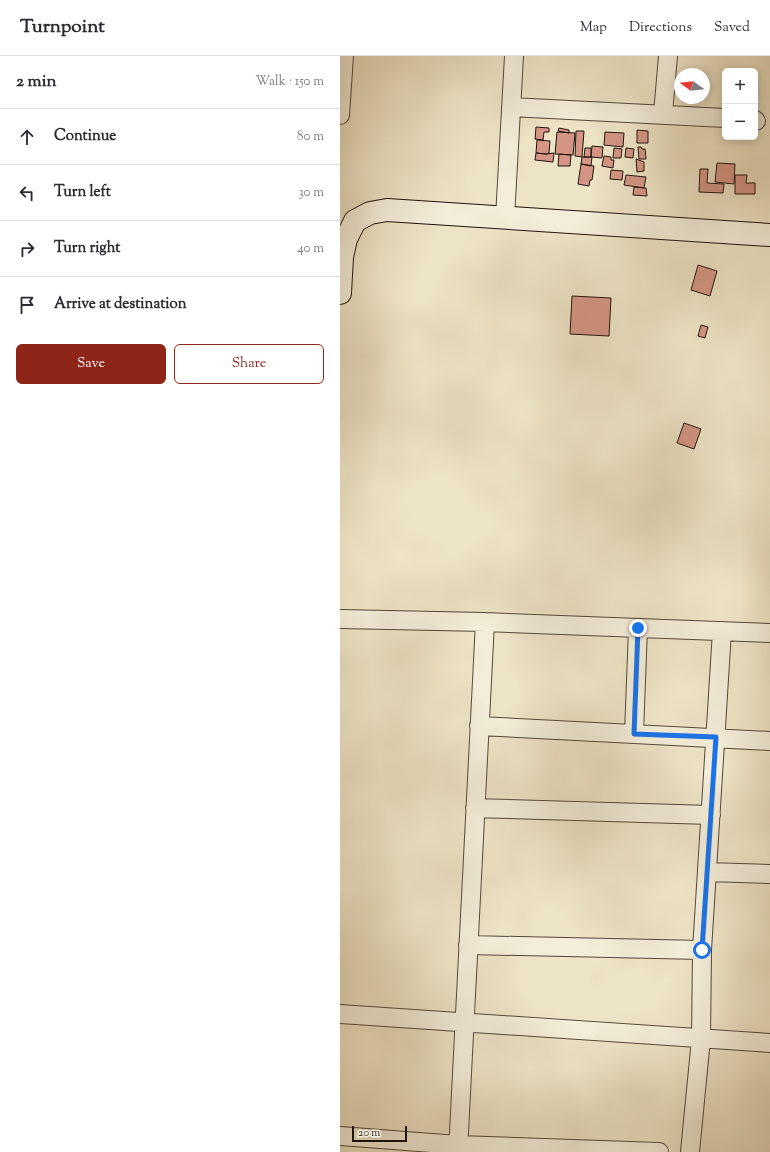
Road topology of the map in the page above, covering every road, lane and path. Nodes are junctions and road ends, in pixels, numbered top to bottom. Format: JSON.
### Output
{"nodes":[{"id":1,"x":344,"y":56,"type":"edge"},
{"id":2,"x":514,"y":56,"type":"edge"},
{"id":3,"x":668,"y":56,"type":"edge"},
{"id":4,"x":511,"y":107,"type":"junction"},
{"id":5,"x":663,"y":114,"type":"junction"},
{"id":6,"x":340,"y":115,"type":"edge"},
{"id":7,"x":722,"y":118,"type":"edge"},
{"id":8,"x":504,"y":218,"type":"junction"},
{"id":9,"x":347,"y":220,"type":"edge"},
{"id":10,"x":770,"y":235,"type":"edge"},
{"id":11,"x":340,"y":293,"type":"edge"},
{"id":12,"x":340,"y":619,"type":"edge"},
{"id":13,"x":485,"y":622,"type":"junction"},
{"id":14,"x":638,"y":628,"type":"junction"},
{"id":15,"x":722,"y":631,"type":"junction"},
{"id":16,"x":770,"y":632,"type":"edge"},
{"id":17,"x":479,"y":726,"type":"junction"},
{"id":18,"x":634,"y":734,"type":"junction"},
{"id":19,"x":716,"y":737,"type":"junction"},
{"id":20,"x":770,"y":741,"type":"edge"},
{"id":21,"x":475,"y":808,"type":"junction"},
{"id":22,"x":711,"y":815,"type":"junction"},
{"id":23,"x":707,"y":872,"type":"junction"},
{"id":24,"x":770,"y":874,"type":"edge"},
{"id":25,"x":468,"y":945,"type":"junction"},
{"id":26,"x":702,"y":950,"type":"junction"},
{"id":27,"x":340,"y":1014,"type":"edge"},
{"id":28,"x":464,"y":1024,"type":"junction"},
{"id":29,"x":702,"y":1039,"type":"junction"},
{"id":30,"x":770,"y":1043,"type":"edge"},
{"id":31,"x":340,"y":1136,"type":"edge"},
{"id":32,"x":458,"y":1149,"type":"edge"},
{"id":33,"x":659,"y":1152,"type":"edge"},
{"id":34,"x":690,"y":1152,"type":"edge"}],
"edges":[{"from":1,"to":6,"type":"street"},
{"from":2,"to":4,"type":"street"},
{"from":3,"to":5,"type":"street"},
{"from":4,"to":5,"type":"street"},
{"from":4,"to":8,"type":"street"},
{"from":5,"to":7,"type":"street"},
{"from":8,"to":9,"type":"main road"},
{"from":8,"to":10,"type":"main road"},
{"from":9,"to":11,"type":"main road"},
{"from":12,"to":13,"type":"street"},
{"from":13,"to":14,"type":"street"},
{"from":13,"to":17,"type":"street"},
{"from":14,"to":15,"type":"street"},
{"from":14,"to":18,"type":"street"},
{"from":15,"to":16,"type":"street"},
{"from":15,"to":19,"type":"street"},
{"from":17,"to":18,"type":"street"},
{"from":17,"to":21,"type":"street"},
{"from":18,"to":19,"type":"street"},
{"from":19,"to":20,"type":"street"},
{"from":19,"to":22,"type":"street"},
{"from":21,"to":22,"type":"street"},
{"from":21,"to":25,"type":"street"},
{"from":22,"to":23,"type":"street"},
{"from":23,"to":24,"type":"street"},
{"from":23,"to":26,"type":"street"},
{"from":25,"to":26,"type":"street"},
{"from":25,"to":28,"type":"street"},
{"from":26,"to":29,"type":"street"},
{"from":27,"to":28,"type":"street"},
{"from":28,"to":29,"type":"street"},
{"from":28,"to":32,"type":"street"},
{"from":29,"to":30,"type":"street"},
{"from":29,"to":34,"type":"street"},
{"from":31,"to":32,"type":"street"},
{"from":32,"to":33,"type":"street"}]}
